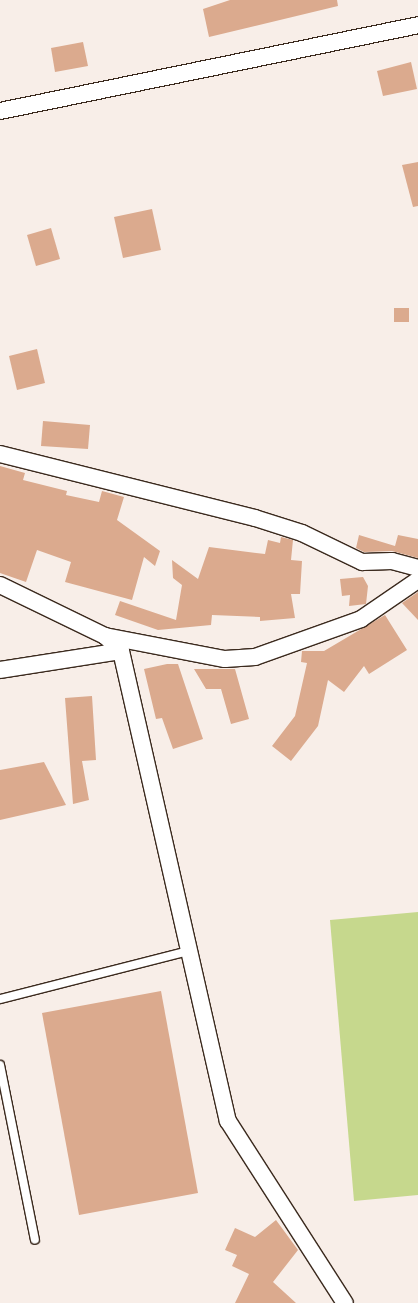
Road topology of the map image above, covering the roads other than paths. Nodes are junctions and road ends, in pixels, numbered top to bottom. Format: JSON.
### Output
{"nodes":[{"id":1,"x":418,"y":25,"type":"edge"},
{"id":2,"x":0,"y":111,"type":"edge"},
{"id":3,"x":0,"y":454,"type":"edge"},
{"id":4,"x":418,"y":568,"type":"edge"},
{"id":5,"x":418,"y":580,"type":"edge"},
{"id":6,"x":0,"y":585,"type":"edge"},
{"id":7,"x":105,"y":636,"type":"junction"},
{"id":8,"x":121,"y":651,"type":"junction"},
{"id":9,"x":0,"y":670,"type":"edge"},
{"id":10,"x":188,"y":951,"type":"junction"},
{"id":11,"x":0,"y":999,"type":"edge"},
{"id":12,"x":0,"y":1065,"type":"edge"},
{"id":13,"x":36,"y":1240,"type":"dead end"},
{"id":14,"x":345,"y":1303,"type":"edge"}],
"edges":[{"from":1,"to":2,"type":"street"},
{"from":3,"to":4,"type":"street"},
{"from":5,"to":7,"type":"street"},
{"from":6,"to":7,"type":"street"},
{"from":7,"to":8,"type":"street"},
{"from":8,"to":9,"type":"street"},
{"from":8,"to":10,"type":"street"},
{"from":10,"to":11,"type":"lane"},
{"from":10,"to":14,"type":"street"},
{"from":12,"to":13,"type":"lane"}]}
